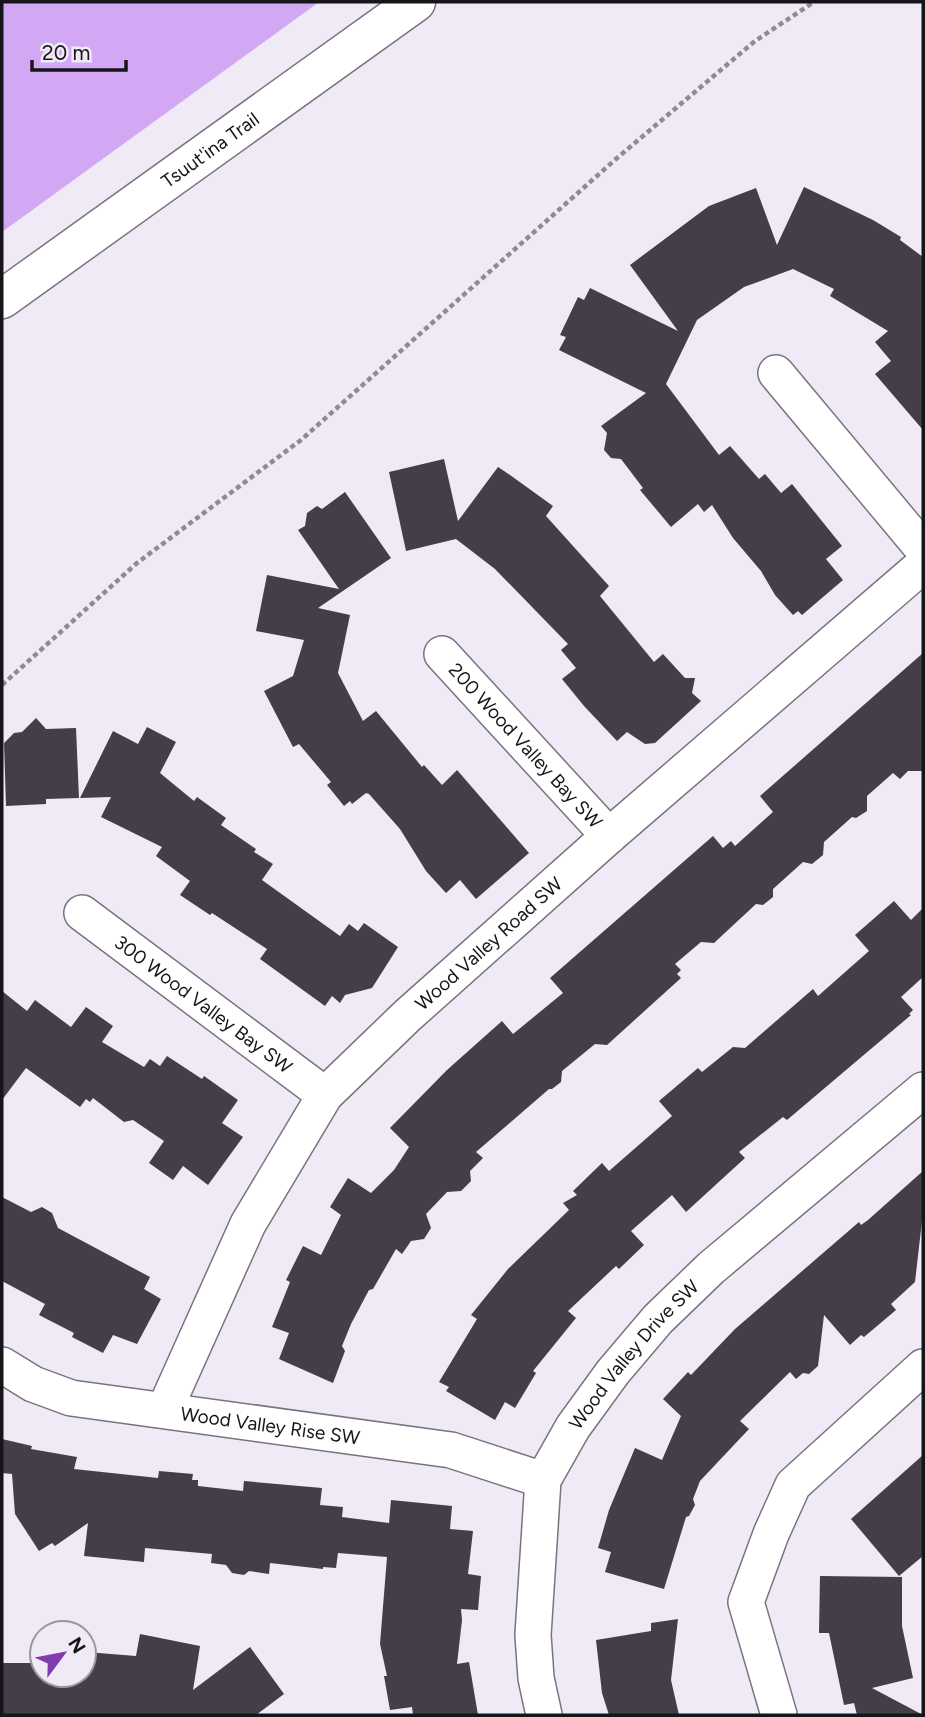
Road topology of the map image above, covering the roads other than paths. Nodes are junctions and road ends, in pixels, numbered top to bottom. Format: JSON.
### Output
{"nodes":[{"id":1,"x":416,"y":2,"type":"edge"},
{"id":2,"x":2,"y":299,"type":"edge"},
{"id":3,"x":776,"y":373,"type":"dead end"},
{"id":4,"x":923,"y":549,"type":"edge"},
{"id":5,"x":923,"y":565,"type":"edge"},
{"id":6,"x":442,"y":654,"type":"dead end"},
{"id":7,"x":609,"y":836,"type":"junction"},
{"id":8,"x":82,"y":913,"type":"dead end"},
{"id":9,"x":923,"y":1090,"type":"edge"},
{"id":10,"x":324,"y":1095,"type":"junction"},
{"id":11,"x":2,"y":1366,"type":"edge"},
{"id":12,"x":923,"y":1367,"type":"edge"},
{"id":13,"x":164,"y":1409,"type":"junction"},
{"id":14,"x":543,"y":1480,"type":"junction"},
{"id":15,"x":544,"y":1715,"type":"edge"},
{"id":16,"x":779,"y":1715,"type":"edge"}],
"edges":[{"from":1,"to":2,"type":"highway","name":"Tsuut'ina Trail"},
{"from":3,"to":4,"type":"street"},
{"from":5,"to":7,"type":"street","name":"Wood Valley Road SW"},
{"from":6,"to":7,"type":"street","name":"200 Wood Valley Bay SW"},
{"from":7,"to":10,"type":"street","name":"Wood Valley Road SW"},
{"from":8,"to":10,"type":"street","name":"300 Wood Valley Bay SW"},
{"from":9,"to":14,"type":"street","name":"Wood Valley Drive SW"},
{"from":10,"to":13,"type":"street","name":"Wood Valley Road SW"},
{"from":11,"to":13,"type":"street","name":"Wood Valley Rise SW"},
{"from":12,"to":16,"type":"street"},
{"from":13,"to":14,"type":"street","name":"Wood Valley Rise SW"},
{"from":14,"to":15,"type":"street","name":"Wood Valley Drive SW"}]}
